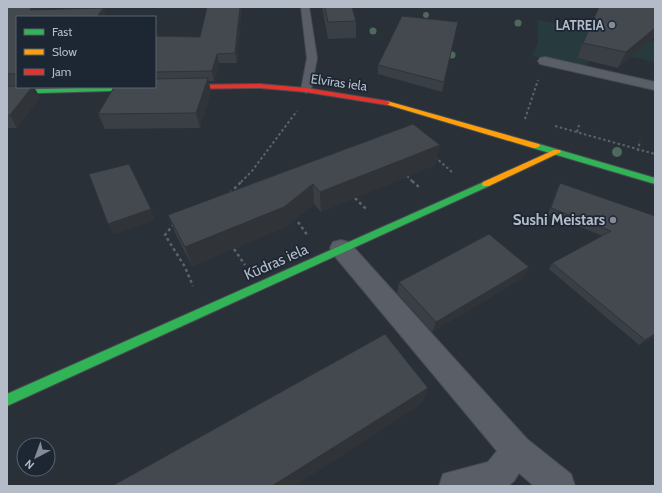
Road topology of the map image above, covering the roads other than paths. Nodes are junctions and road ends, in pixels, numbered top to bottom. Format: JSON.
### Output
{"nodes":[{"id":1,"x":304,"y":7,"type":"edge"},
{"id":2,"x":545,"y":61,"type":"road end"},
{"id":3,"x":655,"y":86,"type":"edge"},
{"id":4,"x":155,"y":88,"type":"edge"},
{"id":5,"x":171,"y":88,"type":"edge"},
{"id":6,"x":306,"y":90,"type":"junction"},
{"id":7,"x":7,"y":92,"type":"edge"},
{"id":8,"x":557,"y":152,"type":"junction"},
{"id":9,"x":655,"y":181,"type":"edge"},
{"id":10,"x":341,"y":248,"type":"junction"},
{"id":11,"x":7,"y":400,"type":"edge"},
{"id":12,"x":516,"y":450,"type":"junction"},
{"id":13,"x":455,"y":486,"type":"edge"},
{"id":14,"x":559,"y":486,"type":"edge"}],
"edges":[{"from":1,"to":6,"type":"lane"},
{"from":2,"to":3,"type":"street"},
{"from":4,"to":7,"type":"street"},
{"from":5,"to":6,"type":"street","name":"Elvīras iela"},
{"from":6,"to":8,"type":"street","name":"Elvīras iela"},
{"from":8,"to":9,"type":"street","name":"Elvīras iela"},
{"from":8,"to":10,"type":"street","name":"Kūdras iela"},
{"from":10,"to":11,"type":"street","name":"Kūdras iela"},
{"from":10,"to":12,"type":"street"},
{"from":12,"to":13,"type":"street"},
{"from":12,"to":14,"type":"street"}]}
